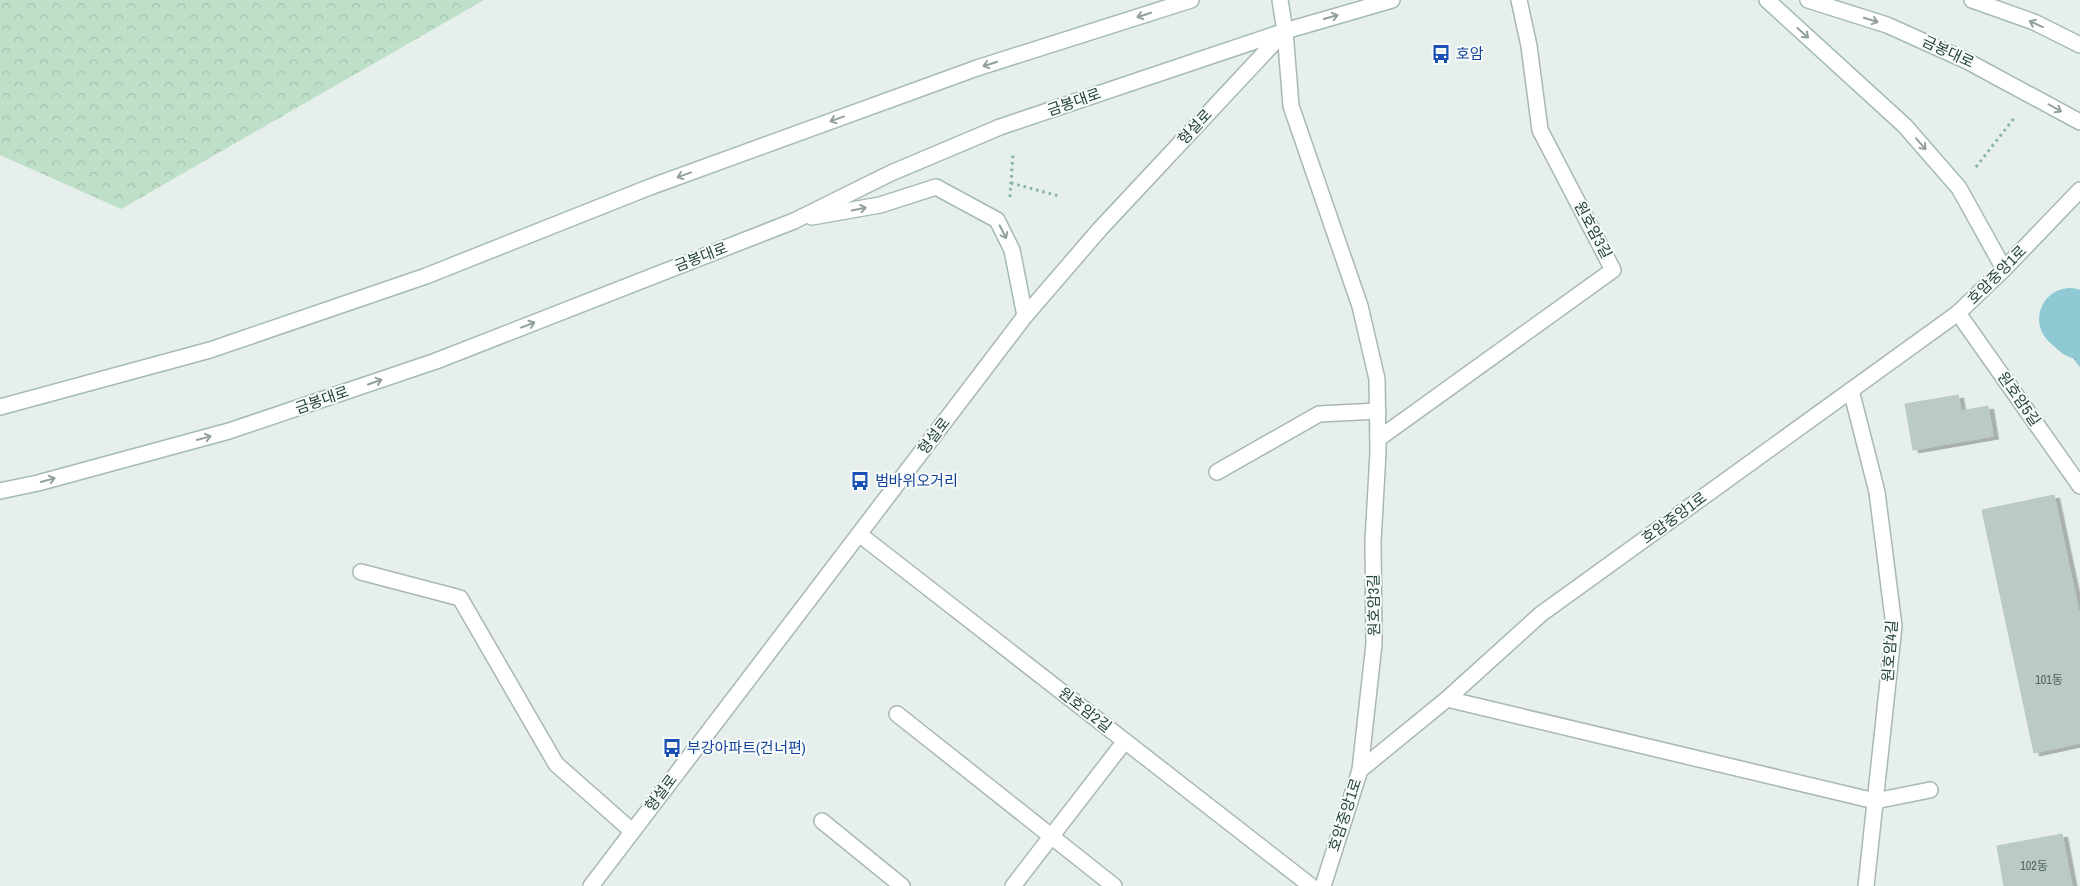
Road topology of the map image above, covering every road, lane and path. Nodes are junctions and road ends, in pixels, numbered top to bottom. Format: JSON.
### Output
{"nodes":[{"id":1,"x":1191,"y":0,"type":"edge"},
{"id":2,"x":1280,"y":0,"type":"edge"},
{"id":3,"x":1392,"y":0,"type":"edge"},
{"id":4,"x":1519,"y":0,"type":"edge"},
{"id":5,"x":1767,"y":0,"type":"edge"},
{"id":6,"x":1808,"y":0,"type":"edge"},
{"id":7,"x":1972,"y":0,"type":"edge"},
{"id":8,"x":1999,"y":5,"type":"edge"},
{"id":9,"x":1285,"y":30,"type":"junction"},
{"id":10,"x":2080,"y":46,"type":"edge"},
{"id":11,"x":2016,"y":116,"type":"dead end"},
{"id":12,"x":2080,"y":122,"type":"edge"},
{"id":13,"x":1013,"y":154,"type":"dead end"},
{"id":14,"x":1976,"y":167,"type":"dead end"},
{"id":15,"x":1011,"y":183,"type":"junction"},
{"id":16,"x":2080,"y":190,"type":"edge"},
{"id":17,"x":1059,"y":196,"type":"dead end"},
{"id":18,"x":1009,"y":206,"type":"dead end"},
{"id":19,"x":794,"y":221,"type":"junction"},
{"id":20,"x":2004,"y":269,"type":"junction"},
{"id":21,"x":1958,"y":313,"type":"junction"},
{"id":22,"x":1025,"y":316,"type":"junction"},
{"id":23,"x":1851,"y":390,"type":"junction"},
{"id":24,"x":0,"y":407,"type":"edge"},
{"id":25,"x":1378,"y":411,"type":"junction"},
{"id":26,"x":1378,"y":439,"type":"junction"},
{"id":27,"x":1217,"y":472,"type":"dead end"},
{"id":28,"x":2080,"y":486,"type":"edge"},
{"id":29,"x":0,"y":491,"type":"edge"},
{"id":30,"x":859,"y":534,"type":"junction"},
{"id":31,"x":361,"y":572,"type":"dead end"},
{"id":32,"x":1446,"y":699,"type":"junction"},
{"id":33,"x":896,"y":714,"type":"dead end"},
{"id":34,"x":1125,"y":741,"type":"junction"},
{"id":35,"x":1360,"y":770,"type":"junction"},
{"id":36,"x":1930,"y":790,"type":"dead end"},
{"id":37,"x":1875,"y":801,"type":"junction"},
{"id":38,"x":822,"y":821,"type":"dead end"},
{"id":39,"x":632,"y":831,"type":"junction"},
{"id":40,"x":1051,"y":837,"type":"junction"},
{"id":41,"x":591,"y":886,"type":"edge"},
{"id":42,"x":902,"y":886,"type":"edge"},
{"id":43,"x":1013,"y":886,"type":"edge"},
{"id":44,"x":1114,"y":886,"type":"edge"},
{"id":45,"x":1311,"y":886,"type":"edge"},
{"id":46,"x":1323,"y":886,"type":"edge"},
{"id":47,"x":1866,"y":886,"type":"edge"}],
"edges":[{"from":1,"to":24,"type":"street","one_way":true},
{"from":2,"to":9,"type":"street","name":"원호암3길"},
{"from":9,"to":3,"type":"street","name":"금봉대로","one_way":true},
{"from":4,"to":26,"type":"street","name":"원호암3길"},
{"from":5,"to":20,"type":"street","one_way":true},
{"from":6,"to":12,"type":"street","name":"금봉대로","one_way":true},
{"from":7,"to":8,"type":"street"},
{"from":10,"to":8,"type":"street","one_way":true},
{"from":9,"to":19,"type":"street","name":"금봉대로"},
{"from":9,"to":22,"type":"street","name":"형설로"},
{"from":9,"to":25,"type":"street","name":"원호암3길"},
{"from":11,"to":14,"type":"path"},
{"from":13,"to":15,"type":"path"},
{"from":15,"to":17,"type":"path"},
{"from":15,"to":18,"type":"path"},
{"from":16,"to":20,"type":"street","name":"호암중앙1로"},
{"from":19,"to":22,"type":"street","one_way":true},
{"from":29,"to":19,"type":"street","name":"금봉대로","one_way":true},
{"from":20,"to":21,"type":"street","name":"호암중앙1로"},
{"from":21,"to":23,"type":"street","name":"호암중앙1로"},
{"from":21,"to":28,"type":"street","name":"원호암5길"},
{"from":22,"to":30,"type":"street","name":"형설로"},
{"from":23,"to":32,"type":"street","name":"호암중앙1로"},
{"from":23,"to":37,"type":"street","name":"원호암4길"},
{"from":25,"to":26,"type":"street","name":"원호암3길"},
{"from":25,"to":27,"type":"street"},
{"from":26,"to":35,"type":"street","name":"원호암3길"},
{"from":30,"to":34,"type":"street","name":"원호암2길"},
{"from":30,"to":39,"type":"street","name":"형설로"},
{"from":31,"to":39,"type":"street"},
{"from":32,"to":35,"type":"street","name":"호암중앙1로"},
{"from":32,"to":37,"type":"street"},
{"from":33,"to":40,"type":"street"},
{"from":34,"to":40,"type":"street"},
{"from":34,"to":45,"type":"street","name":"원호암2길"},
{"from":35,"to":46,"type":"street","name":"호암중앙1로"},
{"from":36,"to":37,"type":"street"},
{"from":37,"to":47,"type":"street","name":"원호암4길"},
{"from":38,"to":42,"type":"street"},
{"from":39,"to":41,"type":"street","name":"형설로"},
{"from":40,"to":43,"type":"street"},
{"from":40,"to":44,"type":"street"}]}
